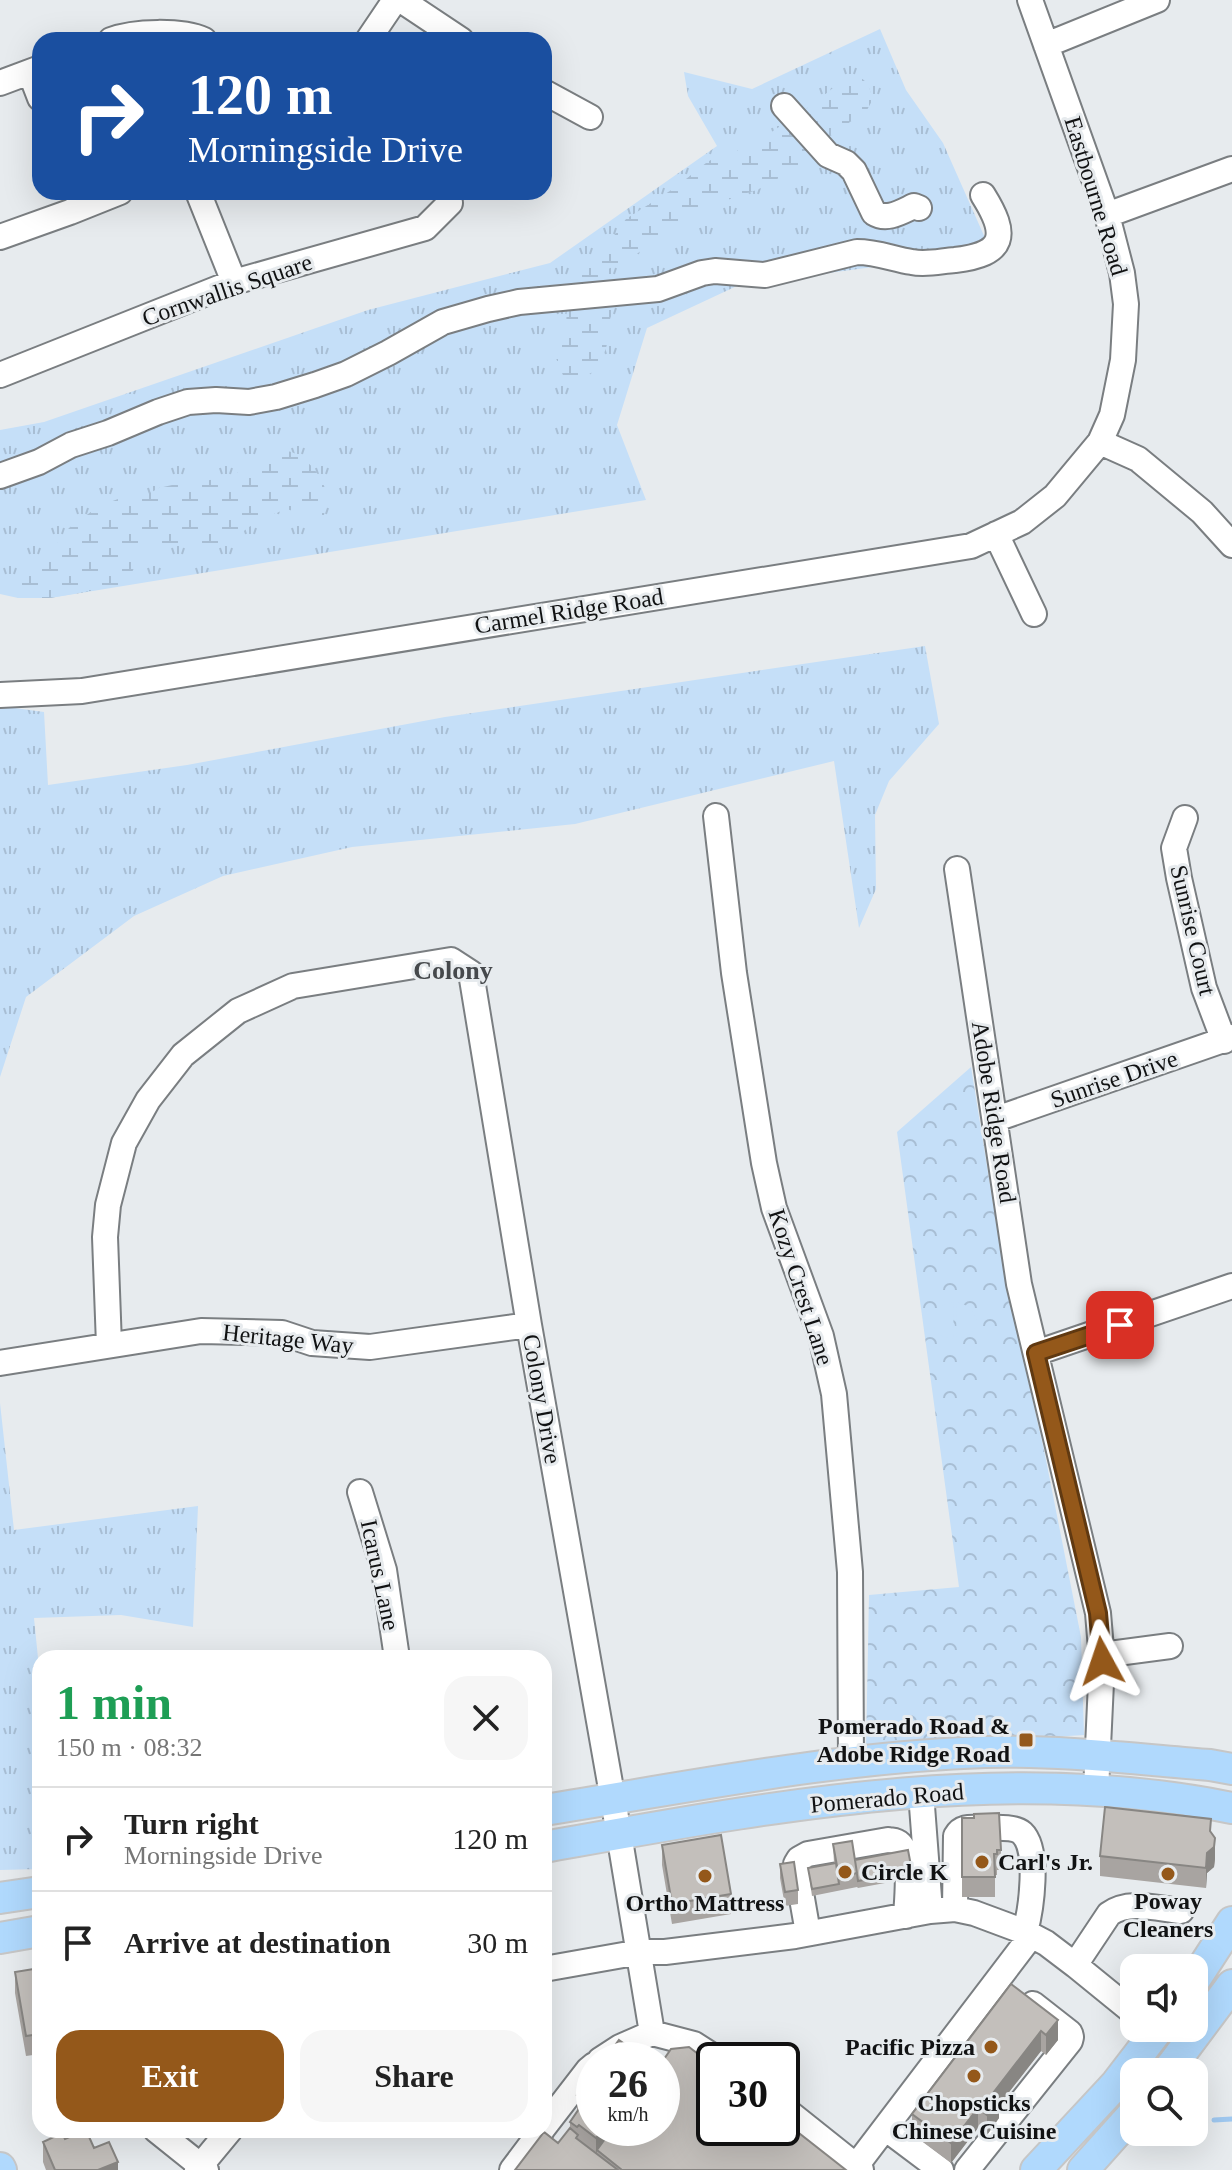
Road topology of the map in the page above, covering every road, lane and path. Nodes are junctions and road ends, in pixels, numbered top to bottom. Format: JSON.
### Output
{"nodes":[{"id":1,"x":398,"y":0,"type":"edge"},
{"id":2,"x":1030,"y":0,"type":"edge"},
{"id":3,"x":1157,"y":0,"type":"edge"},
{"id":4,"x":374,"y":32,"type":"edge"},
{"id":5,"x":448,"y":32,"type":"edge"},
{"id":6,"x":1046,"y":45,"type":"junction"},
{"id":7,"x":32,"y":71,"type":"edge"},
{"id":8,"x":0,"y":83,"type":"edge"},
{"id":9,"x":552,"y":96,"type":"edge"},
{"id":10,"x":784,"y":106,"type":"dead end"},
{"id":11,"x":590,"y":117,"type":"dead end"},
{"id":12,"x":1232,"y":169,"type":"edge"},
{"id":13,"x":983,"y":195,"type":"dead end"},
{"id":14,"x":201,"y":200,"type":"edge"},
{"id":15,"x":68,"y":202,"type":"edge"},
{"id":16,"x":450,"y":203,"type":"dead end"},
{"id":17,"x":919,"y":208,"type":"dead end"},
{"id":18,"x":1107,"y":215,"type":"junction"},
{"id":19,"x":0,"y":237,"type":"edge"},
{"id":20,"x":234,"y":282,"type":"junction"},
{"id":21,"x":0,"y":375,"type":"edge"},
{"id":22,"x":1100,"y":442,"type":"junction"},
{"id":23,"x":0,"y":476,"type":"edge"},
{"id":24,"x":996,"y":534,"type":"junction"},
{"id":25,"x":1232,"y":545,"type":"edge"},
{"id":26,"x":1034,"y":614,"type":"dead end"},
{"id":27,"x":0,"y":695,"type":"edge"},
{"id":28,"x":716,"y":816,"type":"dead end"},
{"id":29,"x":1185,"y":818,"type":"dead end"},
{"id":30,"x":957,"y":869,"type":"dead end"},
{"id":31,"x":1228,"y":1039,"type":"edge"},
{"id":32,"x":996,"y":1119,"type":"junction"},
{"id":33,"x":1232,"y":1286,"type":"edge"},
{"id":34,"x":529,"y":1325,"type":"junction"},
{"id":35,"x":109,"y":1345,"type":"junction"},
{"id":36,"x":1036,"y":1353,"type":"junction"},
{"id":37,"x":0,"y":1363,"type":"edge"},
{"id":38,"x":360,"y":1492,"type":"dead end"},
{"id":39,"x":1170,"y":1646,"type":"dead end"},
{"id":40,"x":396,"y":1650,"type":"edge"},
{"id":41,"x":1102,"y":1655,"type":"junction"},
{"id":42,"x":1098,"y":1756,"type":"junction"},
{"id":43,"x":851,"y":1762,"type":"junction"},
{"id":44,"x":1232,"y":1769,"type":"edge"},
{"id":45,"x":1096,"y":1790,"type":"junction"},
{"id":46,"x":921,"y":1793,"type":"junction"},
{"id":47,"x":613,"y":1799,"type":"junction"},
{"id":48,"x":1232,"y":1808,"type":"edge"},
{"id":49,"x":552,"y":1809,"type":"edge"},
{"id":50,"x":619,"y":1834,"type":"junction"},
{"id":51,"x":552,"y":1846,"type":"edge"},
{"id":52,"x":32,"y":1893,"type":"edge"},
{"id":53,"x":0,"y":1898,"type":"edge"},
{"id":54,"x":955,"y":1909,"type":"junction"},
{"id":55,"x":1181,"y":1911,"type":"dead end"},
{"id":56,"x":918,"y":1913,"type":"junction"},
{"id":57,"x":1232,"y":1922,"type":"edge"},
{"id":58,"x":32,"y":1932,"type":"edge"},
{"id":59,"x":808,"y":1933,"type":"junction"},
{"id":60,"x":1028,"y":1934,"type":"junction"},
{"id":61,"x":0,"y":1938,"type":"edge"},
{"id":62,"x":640,"y":1952,"type":"junction"},
{"id":63,"x":1208,"y":1959,"type":"edge"},
{"id":64,"x":1075,"y":1965,"type":"junction"},
{"id":65,"x":552,"y":1968,"type":"edge"},
{"id":66,"x":999,"y":1978,"type":"junction"},
{"id":67,"x":1232,"y":1985,"type":"edge"},
{"id":68,"x":1120,"y":2001,"type":"edge"},
{"id":69,"x":652,"y":2033,"type":"junction"},
{"id":70,"x":631,"y":2042,"type":"edge"},
{"id":71,"x":1140,"y":2042,"type":"edge"},
{"id":72,"x":696,"y":2045,"type":"edge"},
{"id":73,"x":1177,"y":2058,"type":"edge"},
{"id":74,"x":576,"y":2085,"type":"edge"},
{"id":75,"x":552,"y":2116,"type":"edge"},
{"id":76,"x":800,"y":2121,"type":"edge"},
{"id":77,"x":885,"y":2128,"type":"junction"},
{"id":78,"x":1120,"y":2129,"type":"edge"},
{"id":79,"x":165,"y":2138,"type":"edge"},
{"id":80,"x":224,"y":2138,"type":"edge"},
{"id":81,"x":536,"y":2138,"type":"edge"},
{"id":82,"x":858,"y":2168,"type":"edge"},
{"id":83,"x":201,"y":2169,"type":"edge"},
{"id":84,"x":512,"y":2170,"type":"edge"},
{"id":85,"x":941,"y":2170,"type":"edge"},
{"id":86,"x":967,"y":2170,"type":"edge"},
{"id":87,"x":1036,"y":2170,"type":"edge"},
{"id":88,"x":1083,"y":2170,"type":"edge"}],
"edges":[{"from":1,"to":4,"type":"street"},
{"from":1,"to":5,"type":"street"},
{"from":2,"to":6,"type":"street","name":"Eastbourne Road"},
{"from":3,"to":6,"type":"street"},
{"from":6,"to":18,"type":"street","name":"Eastbourne Road"},
{"from":7,"to":8,"type":"street"},
{"from":9,"to":11,"type":"street"},
{"from":10,"to":17,"type":"street"},
{"from":12,"to":18,"type":"street"},
{"from":13,"to":23,"type":"street"},
{"from":14,"to":20,"type":"street"},
{"from":15,"to":19,"type":"street"},
{"from":16,"to":20,"type":"street","name":"Cornwallis Square"},
{"from":18,"to":22,"type":"street","name":"Eastbourne Road"},
{"from":20,"to":21,"type":"street","name":"Cornwallis Square"},
{"from":22,"to":24,"type":"street","name":"Carmel Ridge Road"},
{"from":22,"to":25,"type":"street"},
{"from":24,"to":26,"type":"street"},
{"from":24,"to":27,"type":"street","name":"Carmel Ridge Road"},
{"from":28,"to":43,"type":"street","name":"Kozy Crest Lane"},
{"from":29,"to":31,"type":"street","name":"Sunrise Court"},
{"from":30,"to":32,"type":"street","name":"Adobe Ridge Road"},
{"from":31,"to":32,"type":"street","name":"Sunrise Drive"},
{"from":32,"to":36,"type":"street","name":"Adobe Ridge Road"},
{"from":33,"to":36,"type":"street"},
{"from":34,"to":35,"type":"street","name":"Heritage Way"},
{"from":34,"to":35,"type":"street","name":"Colony Drive"},
{"from":34,"to":47,"type":"street","name":"Colony Drive"},
{"from":35,"to":37,"type":"street","name":"Heritage Way"},
{"from":36,"to":41,"type":"street","name":"Adobe Ridge Road"},
{"from":38,"to":40,"type":"street","name":"Icarus Lane"},
{"from":39,"to":41,"type":"street"},
{"from":41,"to":42,"type":"street","name":"Adobe Ridge Road"},
{"from":42,"to":43,"type":"main road","name":"Pomerado Road"},
{"from":42,"to":44,"type":"main road","name":"Pomerado Road"},
{"from":42,"to":45,"type":"street","name":"Adobe Ridge Road"},
{"from":43,"to":47,"type":"main road","name":"Pomerado Road"},
{"from":45,"to":46,"type":"main road","name":"Pomerado Road"},
{"from":45,"to":48,"type":"main road","name":"Pomerado Road"},
{"from":46,"to":50,"type":"main road","name":"Pomerado Road"},
{"from":46,"to":56,"type":"street"},
{"from":47,"to":49,"type":"main road","name":"Pomerado Road"},
{"from":47,"to":50,"type":"street","name":"Colony Drive"},
{"from":50,"to":51,"type":"main road","name":"Pomerado Road"},
{"from":50,"to":62,"type":"street","name":"Colony Drive"},
{"from":52,"to":53,"type":"main road"},
{"from":54,"to":56,"type":"street"},
{"from":54,"to":60,"type":"street"},
{"from":54,"to":60,"type":"street"},
{"from":55,"to":64,"type":"street"},
{"from":56,"to":59,"type":"street"},
{"from":56,"to":59,"type":"street"},
{"from":57,"to":63,"type":"main road"},
{"from":58,"to":61,"type":"main road"},
{"from":59,"to":62,"type":"street"},
{"from":60,"to":64,"type":"street"},
{"from":60,"to":66,"type":"street"},
{"from":62,"to":65,"type":"street"},
{"from":62,"to":69,"type":"street","name":"Colony Drive"},
{"from":64,"to":68,"type":"street"},
{"from":66,"to":77,"type":"street"},
{"from":66,"to":86,"type":"street"},
{"from":67,"to":73,"type":"main road"},
{"from":69,"to":70,"type":"street"},
{"from":69,"to":72,"type":"street"},
{"from":71,"to":87,"type":"main road"},
{"from":74,"to":75,"type":"street"},
{"from":76,"to":82,"type":"street"},
{"from":77,"to":82,"type":"street"},
{"from":77,"to":85,"type":"street"},
{"from":78,"to":88,"type":"main road"},
{"from":79,"to":83,"type":"street"},
{"from":80,"to":83,"type":"street"},
{"from":81,"to":84,"type":"street"}]}
